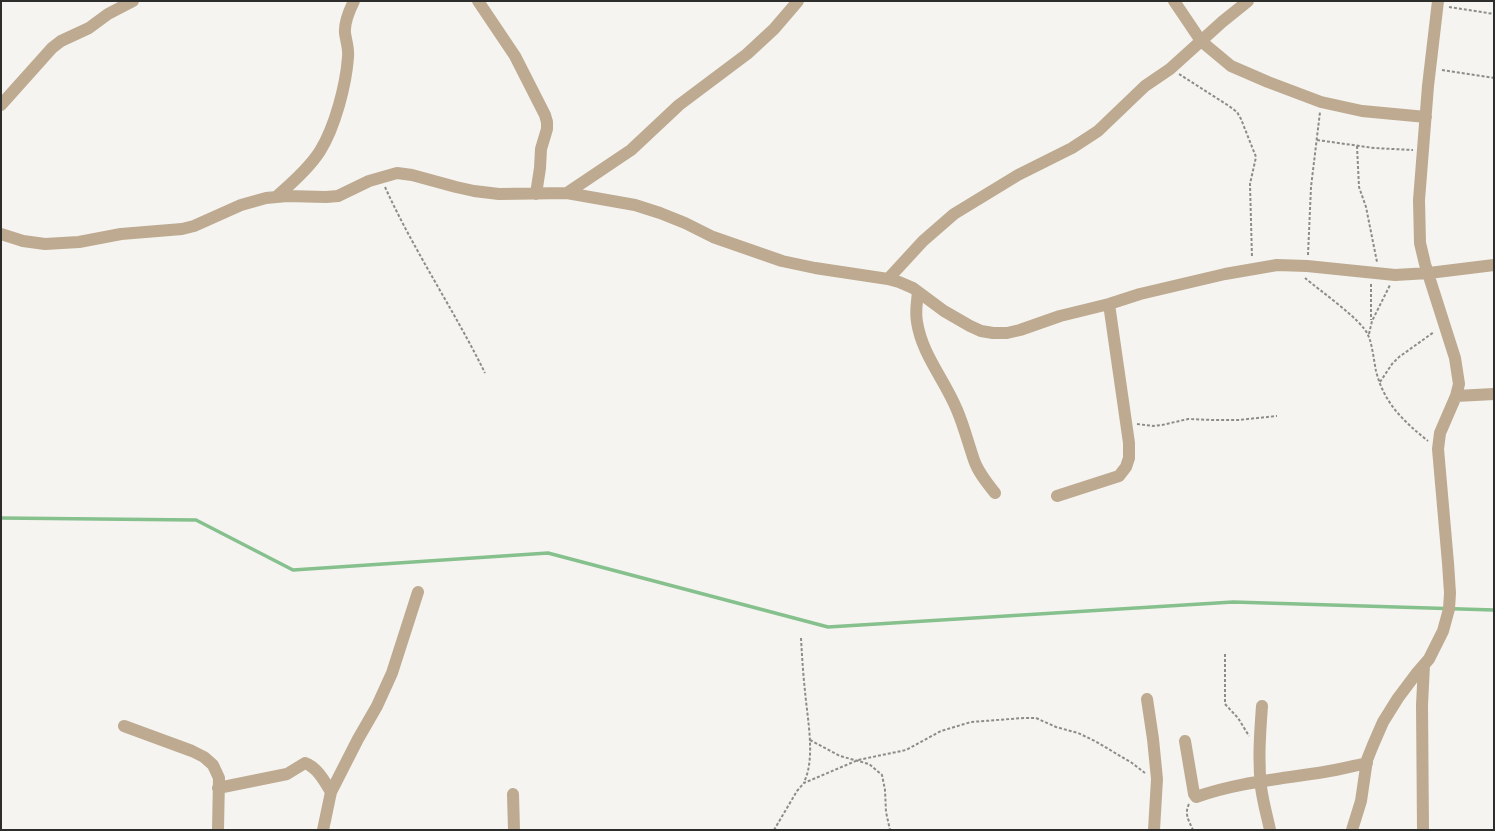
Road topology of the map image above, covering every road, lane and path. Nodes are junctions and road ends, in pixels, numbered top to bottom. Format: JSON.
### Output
{"nodes":[{"id":1,"x":133,"y":1,"type":"edge"},
{"id":2,"x":354,"y":1,"type":"edge"},
{"id":3,"x":478,"y":1,"type":"edge"},
{"id":4,"x":798,"y":1,"type":"edge"},
{"id":5,"x":1174,"y":1,"type":"edge"},
{"id":6,"x":1248,"y":1,"type":"edge"},
{"id":7,"x":1438,"y":3,"type":"edge"},
{"id":8,"x":1494,"y":14,"type":"edge"},
{"id":9,"x":1201,"y":41,"type":"junction"},
{"id":10,"x":1431,"y":68,"type":"junction"},
{"id":11,"x":1170,"y":69,"type":"junction"},
{"id":12,"x":1494,"y":78,"type":"edge"},
{"id":13,"x":1321,"y":102,"type":"junction"},
{"id":14,"x":1,"y":105,"type":"edge"},
{"id":15,"x":1426,"y":117,"type":"junction"},
{"id":16,"x":1316,"y":140,"type":"junction"},
{"id":17,"x":1358,"y":146,"type":"junction"},
{"id":18,"x":1423,"y":149,"type":"junction"},
{"id":19,"x":380,"y":177,"type":"junction"},
{"id":20,"x":567,"y":193,"type":"junction"},
{"id":21,"x":536,"y":194,"type":"junction"},
{"id":22,"x":276,"y":197,"type":"junction"},
{"id":23,"x":1,"y":234,"type":"edge"},
{"id":24,"x":1494,"y":265,"type":"edge"},
{"id":25,"x":1290,"y":266,"type":"junction"},
{"id":26,"x":1307,"y":266,"type":"junction"},
{"id":27,"x":1252,"y":270,"type":"junction"},
{"id":28,"x":1375,"y":273,"type":"junction"},
{"id":29,"x":1429,"y":274,"type":"junction"},
{"id":30,"x":1395,"y":275,"type":"junction"},
{"id":31,"x":888,"y":279,"type":"junction"},
{"id":32,"x":918,"y":292,"type":"junction"},
{"id":33,"x":1109,"y":304,"type":"junction"},
{"id":34,"x":1372,"y":321,"type":"junction"},
{"id":35,"x":1445,"y":325,"type":"junction"},
{"id":36,"x":1369,"y":335,"type":"junction"},
{"id":37,"x":485,"y":373,"type":"dead end"},
{"id":38,"x":1380,"y":382,"type":"junction"},
{"id":39,"x":1494,"y":394,"type":"edge"},
{"id":40,"x":1456,"y":396,"type":"junction"},
{"id":41,"x":1277,"y":416,"type":"dead end"},
{"id":42,"x":1126,"y":422,"type":"junction"},
{"id":43,"x":1438,"y":449,"type":"junction"},
{"id":44,"x":995,"y":493,"type":"dead end"},
{"id":45,"x":1057,"y":496,"type":"dead end"},
{"id":46,"x":418,"y":592,"type":"dead end"},
{"id":47,"x":801,"y":638,"type":"dead end"},
{"id":48,"x":1225,"y":654,"type":"dead end"},
{"id":49,"x":1424,"y":665,"type":"junction"},
{"id":50,"x":1147,"y":699,"type":"dead end"},
{"id":51,"x":1262,"y":706,"type":"dead end"},
{"id":52,"x":124,"y":726,"type":"dead end"},
{"id":53,"x":809,"y":740,"type":"junction"},
{"id":54,"x":1185,"y":741,"type":"dead end"},
{"id":55,"x":1259,"y":752,"type":"junction"},
{"id":56,"x":858,"y":760,"type":"junction"},
{"id":57,"x":1367,"y":763,"type":"junction"},
{"id":58,"x":1261,"y":780,"type":"junction"},
{"id":59,"x":1156,"y":782,"type":"junction"},
{"id":60,"x":804,"y":783,"type":"junction"},
{"id":61,"x":218,"y":788,"type":"junction"},
{"id":62,"x":331,"y":792,"type":"junction"},
{"id":63,"x":513,"y":794,"type":"dead end"},
{"id":64,"x":1194,"y":794,"type":"junction"},
{"id":65,"x":218,"y":830,"type":"edge"},
{"id":66,"x":323,"y":830,"type":"edge"},
{"id":67,"x":514,"y":830,"type":"edge"},
{"id":68,"x":774,"y":830,"type":"edge"},
{"id":69,"x":890,"y":830,"type":"edge"},
{"id":70,"x":1154,"y":830,"type":"edge"},
{"id":71,"x":1193,"y":830,"type":"edge"},
{"id":72,"x":1270,"y":830,"type":"edge"},
{"id":73,"x":1352,"y":830,"type":"edge"},
{"id":74,"x":1423,"y":830,"type":"edge"}],
"edges":[{"from":1,"to":14,"type":"street"},
{"from":2,"to":22,"type":"street"},
{"from":3,"to":21,"type":"street"},
{"from":4,"to":20,"type":"street"},
{"from":5,"to":9,"type":"street"},
{"from":6,"to":9,"type":"street"},
{"from":7,"to":8,"type":"path"},
{"from":7,"to":10,"type":"street"},
{"from":9,"to":11,"type":"street"},
{"from":9,"to":13,"type":"street"},
{"from":10,"to":12,"type":"path"},
{"from":10,"to":15,"type":"street"},
{"from":11,"to":27,"type":"path"},
{"from":11,"to":31,"type":"street"},
{"from":13,"to":15,"type":"street"},
{"from":13,"to":16,"type":"path"},
{"from":15,"to":18,"type":"street"},
{"from":16,"to":17,"type":"path"},
{"from":16,"to":26,"type":"path"},
{"from":17,"to":18,"type":"path"},
{"from":17,"to":28,"type":"path"},
{"from":18,"to":29,"type":"street"},
{"from":19,"to":21,"type":"street"},
{"from":19,"to":22,"type":"street"},
{"from":19,"to":37,"type":"path"},
{"from":20,"to":21,"type":"street"},
{"from":20,"to":31,"type":"street"},
{"from":22,"to":23,"type":"street"},
{"from":24,"to":29,"type":"street"},
{"from":25,"to":26,"type":"street"},
{"from":25,"to":27,"type":"street"},
{"from":25,"to":36,"type":"path"},
{"from":26,"to":28,"type":"street"},
{"from":27,"to":33,"type":"street"},
{"from":28,"to":30,"type":"street"},
{"from":28,"to":34,"type":"path"},
{"from":29,"to":30,"type":"street"},
{"from":29,"to":35,"type":"street"},
{"from":30,"to":34,"type":"path"},
{"from":31,"to":32,"type":"street"},
{"from":32,"to":33,"type":"street"},
{"from":32,"to":44,"type":"street"},
{"from":33,"to":42,"type":"street"},
{"from":34,"to":36,"type":"path"},
{"from":35,"to":38,"type":"path"},
{"from":35,"to":40,"type":"street"},
{"from":36,"to":38,"type":"path"},
{"from":38,"to":43,"type":"path"},
{"from":39,"to":40,"type":"street"},
{"from":40,"to":43,"type":"street"},
{"from":41,"to":42,"type":"path"},
{"from":42,"to":45,"type":"street"},
{"from":43,"to":49,"type":"street"},
{"from":46,"to":62,"type":"street"},
{"from":47,"to":53,"type":"path"},
{"from":48,"to":55,"type":"path"},
{"from":49,"to":57,"type":"street"},
{"from":49,"to":74,"type":"street"},
{"from":50,"to":59,"type":"street"},
{"from":51,"to":55,"type":"street"},
{"from":52,"to":61,"type":"street"},
{"from":53,"to":56,"type":"path"},
{"from":53,"to":60,"type":"path"},
{"from":54,"to":64,"type":"street"},
{"from":55,"to":58,"type":"street"},
{"from":56,"to":59,"type":"path"},
{"from":56,"to":60,"type":"path"},
{"from":56,"to":69,"type":"path"},
{"from":57,"to":58,"type":"street"},
{"from":57,"to":73,"type":"street"},
{"from":58,"to":64,"type":"street"},
{"from":58,"to":72,"type":"street"},
{"from":59,"to":70,"type":"street"},
{"from":60,"to":68,"type":"path"},
{"from":61,"to":62,"type":"street"},
{"from":61,"to":65,"type":"street"},
{"from":62,"to":66,"type":"street"},
{"from":63,"to":67,"type":"street"},
{"from":64,"to":71,"type":"path"}]}
